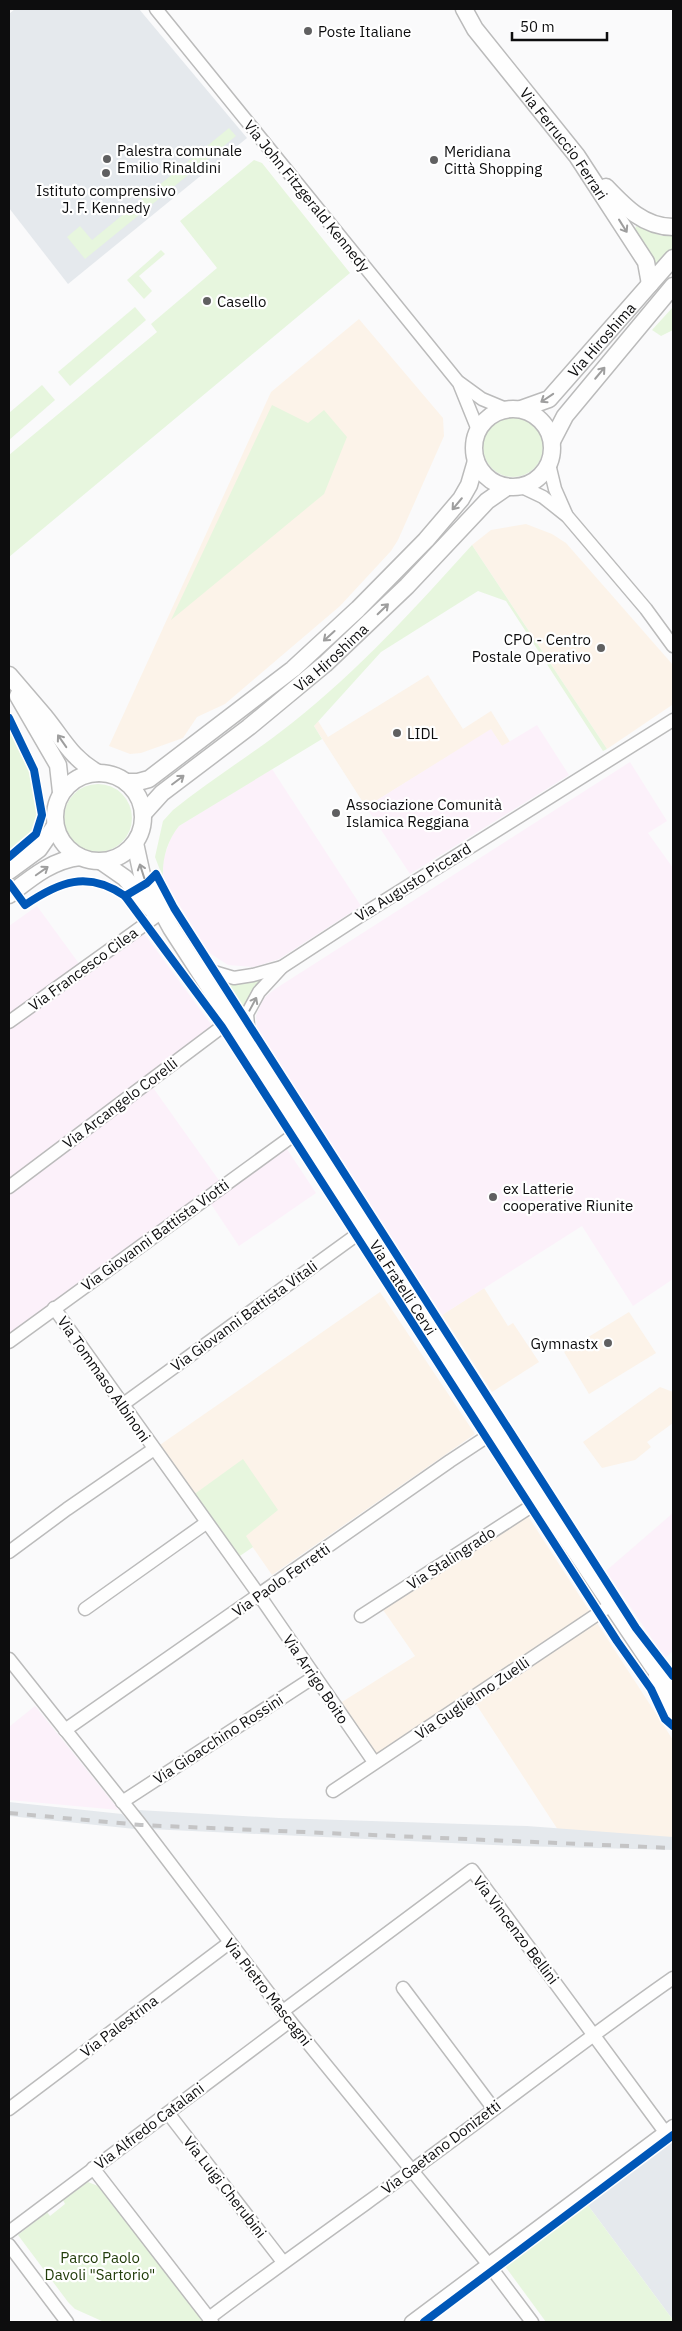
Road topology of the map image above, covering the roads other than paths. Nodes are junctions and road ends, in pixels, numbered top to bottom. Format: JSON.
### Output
{"nodes":[{"id":1,"x":156,"y":9,"type":"edge"},
{"id":2,"x":464,"y":9,"type":"edge"},
{"id":3,"x":577,"y":156,"type":"junction"},
{"id":4,"x":673,"y":227,"type":"edge"},
{"id":5,"x":673,"y":258,"type":"edge"},
{"id":6,"x":650,"y":284,"type":"junction"},
{"id":7,"x":673,"y":286,"type":"edge"},
{"id":8,"x":673,"y":299,"type":"edge"},
{"id":9,"x":628,"y":340,"type":"junction"},
{"id":10,"x":459,"y":382,"type":"junction"},
{"id":11,"x":513,"y":409,"type":"junction"},
{"id":12,"x":478,"y":430,"type":"junction"},
{"id":13,"x":552,"y":441,"type":"junction"},
{"id":14,"x":476,"y":461,"type":"junction"},
{"id":15,"x":549,"y":464,"type":"junction"},
{"id":16,"x":514,"y":487,"type":"junction"},
{"id":17,"x":567,"y":516,"type":"junction"},
{"id":18,"x":660,"y":629,"type":"junction"},
{"id":19,"x":673,"y":642,"type":"edge"},
{"id":20,"x":673,"y":646,"type":"edge"},
{"id":21,"x":9,"y":677,"type":"edge"},
{"id":22,"x":673,"y":720,"type":"edge"},
{"id":23,"x":98,"y":773,"type":"junction"},
{"id":24,"x":126,"y":782,"type":"junction"},
{"id":25,"x":61,"y":792,"type":"junction"},
{"id":26,"x":143,"y":814,"type":"junction"},
{"id":27,"x":55,"y":826,"type":"junction"},
{"id":28,"x":135,"y":843,"type":"junction"},
{"id":29,"x":80,"y":857,"type":"junction"},
{"id":30,"x":102,"y":862,"type":"junction"},
{"id":31,"x":9,"y":871,"type":"edge"},
{"id":32,"x":9,"y":894,"type":"edge"},
{"id":33,"x":158,"y":915,"type":"junction"},
{"id":34,"x":171,"y":928,"type":"junction"},
{"id":35,"x":197,"y":967,"type":"junction"},
{"id":36,"x":282,"y":967,"type":"junction"},
{"id":37,"x":231,"y":1020,"type":"junction"},
{"id":38,"x":9,"y":1022,"type":"edge"},
{"id":39,"x":250,"y":1049,"type":"junction"},
{"id":40,"x":302,"y":1129,"type":"junction"},
{"id":41,"x":9,"y":1187,"type":"edge"},
{"id":42,"x":366,"y":1228,"type":"junction"},
{"id":43,"x":54,"y":1308,"type":"junction"},
{"id":44,"x":9,"y":1342,"type":"edge"},
{"id":45,"x":122,"y":1405,"type":"junction"},
{"id":46,"x":497,"y":1430,"type":"junction"},
{"id":47,"x":154,"y":1449,"type":"junction"},
{"id":48,"x":540,"y":1500,"type":"junction"},
{"id":49,"x":206,"y":1522,"type":"junction"},
{"id":50,"x":9,"y":1552,"type":"edge"},
{"id":51,"x":259,"y":1595,"type":"junction"},
{"id":52,"x":611,"y":1605,"type":"junction"},
{"id":53,"x":84,"y":1609,"type":"dead end"},
{"id":54,"x":361,"y":1616,"type":"dead end"},
{"id":55,"x":9,"y":1659,"type":"edge"},
{"id":56,"x":314,"y":1677,"type":"junction"},
{"id":57,"x":672,"y":1700,"type":"edge"},
{"id":58,"x":65,"y":1730,"type":"junction"},
{"id":59,"x":374,"y":1762,"type":"junction"},
{"id":60,"x":333,"y":1791,"type":"dead end"},
{"id":61,"x":122,"y":1802,"type":"junction"},
{"id":62,"x":229,"y":1943,"type":"junction"},
{"id":63,"x":673,"y":1978,"type":"edge"},
{"id":64,"x":403,"y":1988,"type":"dead end"},
{"id":65,"x":287,"y":2016,"type":"junction"},
{"id":66,"x":593,"y":2033,"type":"junction"},
{"id":67,"x":493,"y":2108,"type":"junction"},
{"id":68,"x":9,"y":2109,"type":"edge"},
{"id":69,"x":168,"y":2113,"type":"junction"},
{"id":70,"x":669,"y":2129,"type":"edge"},
{"id":71,"x":93,"y":2168,"type":"junction"},
{"id":72,"x":412,"y":2170,"type":"junction"},
{"id":73,"x":9,"y":2232,"type":"edge"},
{"id":74,"x":9,"y":2245,"type":"edge"},
{"id":75,"x":283,"y":2262,"type":"junction"},
{"id":76,"x":490,"y":2265,"type":"junction"},
{"id":77,"x":210,"y":2320,"type":"edge"},
{"id":78,"x":66,"y":2322,"type":"edge"},
{"id":79,"x":411,"y":2322,"type":"edge"},
{"id":80,"x":532,"y":2322,"type":"edge"}],
"edges":[{"from":1,"to":10,"type":"street","name":"Via John Fitzgerald Kennedy"},
{"from":2,"to":3,"type":"main road","name":"Via Ferruccio Ferrari"},
{"from":3,"to":4,"type":"main road"},
{"from":3,"to":6,"type":"main road","name":"Via Ferruccio Ferrari","one_way":true},
{"from":5,"to":6,"type":"main road","name":"Via Hiroshima"},
{"from":6,"to":11,"type":"main road","name":"Via Hiroshima","one_way":true},
{"from":7,"to":9,"type":"main road","name":"Via Hiroshima"},
{"from":8,"to":9,"type":"main road"},
{"from":13,"to":9,"type":"main road","name":"Via Hiroshima","one_way":true},
{"from":10,"to":11,"type":"street","name":"Via John Fitzgerald Kennedy"},
{"from":10,"to":12,"type":"street","name":"Via John Fitzgerald Kennedy"},
{"from":11,"to":12,"type":"main road","name":"Via Hiroshima"},
{"from":11,"to":13,"type":"main road"},
{"from":12,"to":14,"type":"main road","name":"Via Hiroshima"},
{"from":13,"to":15,"type":"main road","name":"Via Hiroshima"},
{"from":14,"to":16,"type":"main road"},
{"from":14,"to":24,"type":"main road","name":"Via Hiroshima","one_way":true},
{"from":15,"to":16,"type":"main road","name":"Via Hiroshima"},
{"from":15,"to":17,"type":"street"},
{"from":16,"to":17,"type":"street"},
{"from":26,"to":16,"type":"main road","name":"Via Hiroshima","one_way":true},
{"from":17,"to":18,"type":"street"},
{"from":18,"to":19,"type":"street"},
{"from":18,"to":20,"type":"street"},
{"from":23,"to":21,"type":"main road","one_way":true},
{"from":21,"to":25,"type":"main road"},
{"from":22,"to":36,"type":"street","name":"Via Augusto Piccard"},
{"from":23,"to":24,"type":"main road"},
{"from":23,"to":25,"type":"main road"},
{"from":24,"to":26,"type":"main road"},
{"from":25,"to":27,"type":"main road"},
{"from":26,"to":28,"type":"main road","name":"Via Fratelli Cervi"},
{"from":27,"to":29,"type":"main road"},
{"from":27,"to":31,"type":"main road"},
{"from":28,"to":30,"type":"main road"},
{"from":34,"to":28,"type":"main road","name":"Via Fratelli Cervi","one_way":true},
{"from":29,"to":30,"type":"main road","name":"Via Fratelli Cervi"},
{"from":32,"to":29,"type":"main road","one_way":true},
{"from":30,"to":33,"type":"main road","name":"Via Fratelli Cervi"},
{"from":33,"to":34,"type":"main road","name":"Via Fratelli Cervi"},
{"from":33,"to":38,"type":"street","name":"Via Francesco Cilea"},
{"from":34,"to":35,"type":"main road","name":"Via Fratelli Cervi"},
{"from":35,"to":36,"type":"street","name":"Via Augusto Piccard"},
{"from":35,"to":37,"type":"main road","name":"Via Fratelli Cervi"},
{"from":39,"to":36,"type":"street","name":"Via Augusto Piccard","one_way":true},
{"from":37,"to":39,"type":"main road","name":"Via Fratelli Cervi"},
{"from":37,"to":41,"type":"street","name":"Via Arcangelo Corelli"},
{"from":39,"to":40,"type":"main road","name":"Via Fratelli Cervi"},
{"from":40,"to":42,"type":"main road","name":"Via Fratelli Cervi"},
{"from":40,"to":43,"type":"street","name":"Via Giovanni Battista Viotti"},
{"from":42,"to":45,"type":"street","name":"Via Giovanni Battista Vitali"},
{"from":42,"to":46,"type":"main road","name":"Via Fratelli Cervi"},
{"from":43,"to":44,"type":"street","name":"Via Giovanni Battista Viotti"},
{"from":43,"to":45,"type":"street","name":"Via Tommaso Albinoni"},
{"from":45,"to":47,"type":"street","name":"Via Tommaso Albinoni"},
{"from":46,"to":48,"type":"main road","name":"Via Fratelli Cervi"},
{"from":46,"to":51,"type":"street","name":"Via Paolo Ferretti"},
{"from":47,"to":49,"type":"street","name":"Via Tommaso Albinoni"},
{"from":47,"to":50,"type":"street","name":"Via Tommaso Albinoni"},
{"from":48,"to":52,"type":"main road","name":"Via Fratelli Cervi"},
{"from":48,"to":54,"type":"street","name":"Via Stalingrado"},
{"from":49,"to":51,"type":"street","name":"Via Tommaso Albinoni"},
{"from":49,"to":53,"type":"street"},
{"from":51,"to":56,"type":"street","name":"Via Arrigo Boito"},
{"from":51,"to":58,"type":"street","name":"Via Paolo Ferretti"},
{"from":52,"to":57,"type":"main road","name":"Via Fratelli Cervi"},
{"from":52,"to":59,"type":"street","name":"Via Guglielmo Zuelli"},
{"from":55,"to":58,"type":"street","name":"Via Pietro Mascagni"},
{"from":56,"to":59,"type":"street","name":"Via Arrigo Boito"},
{"from":56,"to":61,"type":"street","name":"Via Gioacchino Rossini"},
{"from":58,"to":61,"type":"street","name":"Via Pietro Mascagni"},
{"from":59,"to":60,"type":"street","name":"Via Guglielmo Zuelli"},
{"from":61,"to":62,"type":"street","name":"Via Pietro Mascagni"},
{"from":62,"to":65,"type":"street","name":"Via Pietro Mascagni"},
{"from":62,"to":68,"type":"street","name":"Via Palestrina"},
{"from":63,"to":66,"type":"street","name":"Via Gaetano Donizetti"},
{"from":64,"to":67,"type":"street"},
{"from":65,"to":66,"type":"street","name":"Via Vincenzo Bellini"},
{"from":65,"to":69,"type":"street","name":"Via Alfredo Catalani"},
{"from":65,"to":72,"type":"street","name":"Via Pietro Mascagni"},
{"from":66,"to":67,"type":"street","name":"Via Gaetano Donizetti"},
{"from":66,"to":70,"type":"street","name":"Via Vincenzo Bellini"},
{"from":67,"to":72,"type":"street","name":"Via Gaetano Donizetti"},
{"from":69,"to":71,"type":"street","name":"Via Alfredo Catalani"},
{"from":69,"to":75,"type":"street","name":"Via Luigi Cherubini"},
{"from":70,"to":76,"type":"street"},
{"from":71,"to":73,"type":"street","name":"Via Alfredo Catalani"},
{"from":71,"to":77,"type":"street"},
{"from":72,"to":75,"type":"street","name":"Via Gaetano Donizetti"},
{"from":72,"to":76,"type":"street","name":"Via Pietro Mascagni"},
{"from":74,"to":78,"type":"street"},
{"from":75,"to":77,"type":"street","name":"Via Gaetano Donizetti"},
{"from":76,"to":79,"type":"street"},
{"from":76,"to":80,"type":"street","name":"Via Pietro Mascagni"}]}
